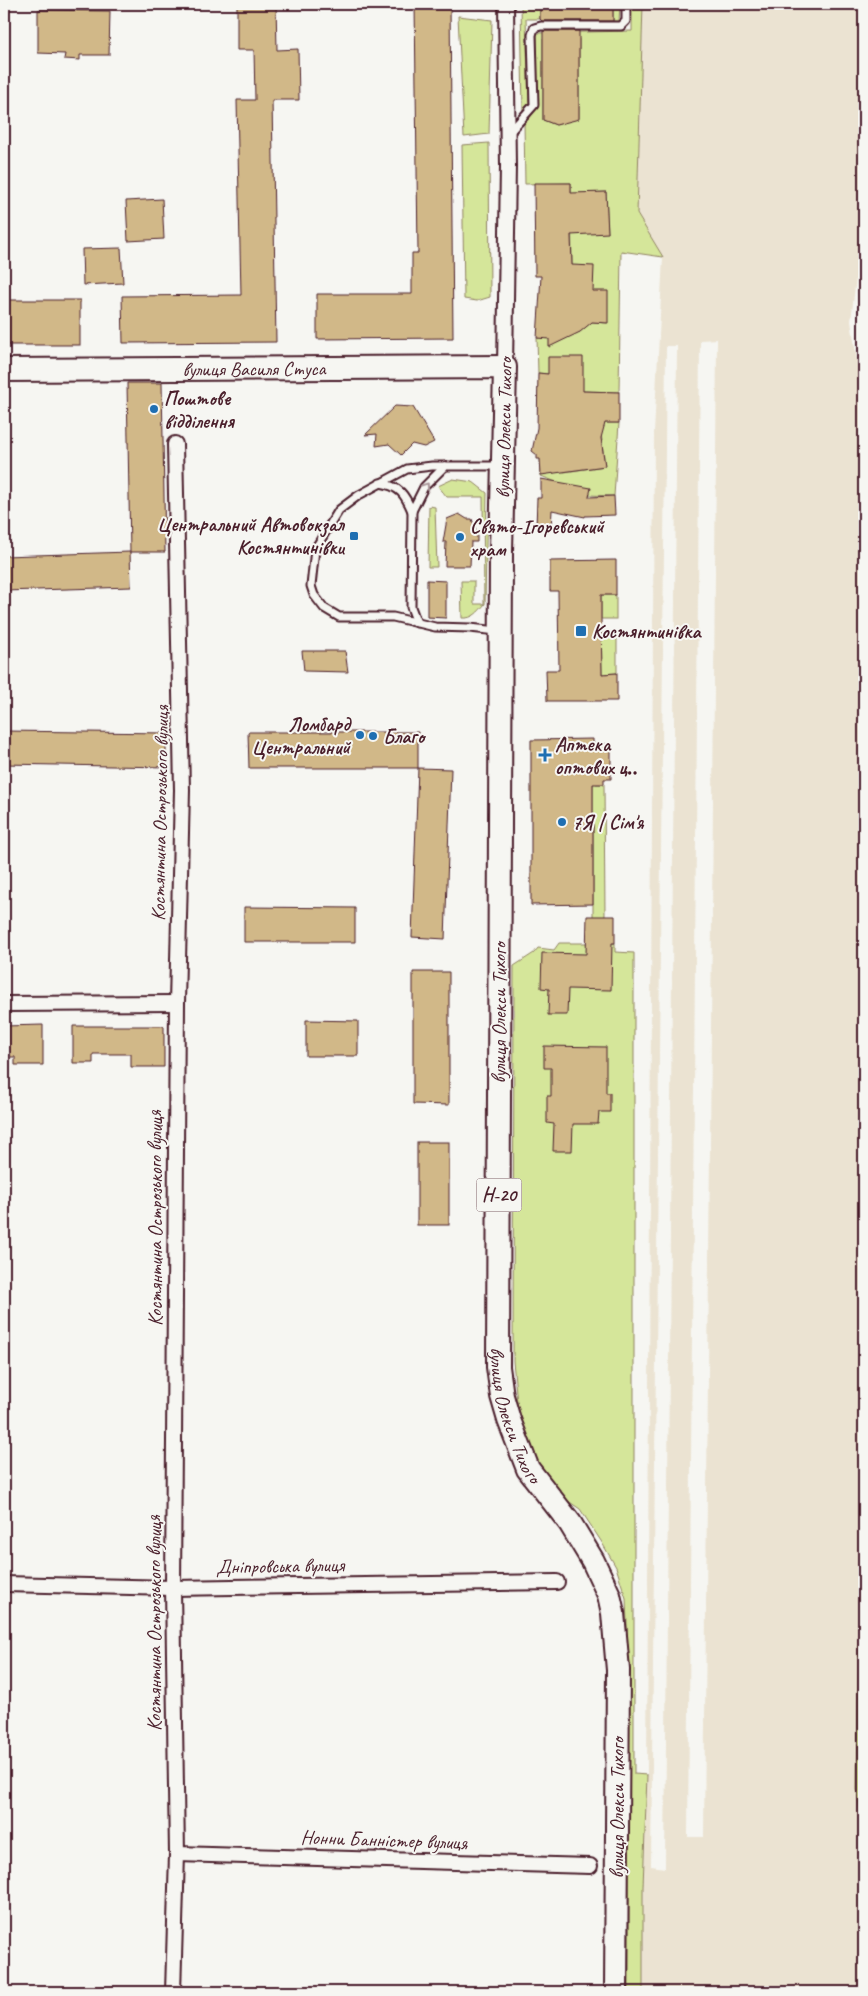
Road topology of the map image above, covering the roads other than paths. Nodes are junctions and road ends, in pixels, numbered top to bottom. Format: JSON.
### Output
{"nodes":[{"id":1,"x":506,"y":4,"type":"edge"},
{"id":2,"x":626,"y":4,"type":"edge"},
{"id":3,"x":508,"y":134,"type":"junction"},
{"id":4,"x":505,"y":368,"type":"junction"},
{"id":5,"x":4,"y":370,"type":"edge"},
{"id":6,"x":175,"y":444,"type":"dead end"},
{"id":7,"x":445,"y":466,"type":"junction"},
{"id":8,"x":503,"y":466,"type":"junction"},
{"id":9,"x":380,"y":482,"type":"junction"},
{"id":10,"x":412,"y":512,"type":"junction"},
{"id":11,"x":417,"y":623,"type":"junction"},
{"id":12,"x":500,"y":631,"type":"junction"},
{"id":13,"x":177,"y":1003,"type":"junction"},
{"id":14,"x":4,"y":1004,"type":"edge"},
{"id":15,"x":557,"y":1582,"type":"dead end"},
{"id":16,"x":4,"y":1584,"type":"edge"},
{"id":17,"x":173,"y":1588,"type":"junction"},
{"id":18,"x":177,"y":1854,"type":"junction"},
{"id":19,"x":590,"y":1866,"type":"dead end"},
{"id":20,"x":173,"y":1992,"type":"edge"},
{"id":21,"x":616,"y":1992,"type":"edge"}],
"edges":[{"from":1,"to":3,"type":"street","name":"вулиця Олекси Тихого"},
{"from":2,"to":3,"type":"lane"},
{"from":3,"to":4,"type":"street","name":"вулиця Олекси Тихого"},
{"from":4,"to":5,"type":"main road","name":"вулиця Василя Стуса"},
{"from":4,"to":8,"type":"main road","name":"вулиця Олекси Тихого","number":"Н-20"},
{"from":6,"to":13,"type":"street","name":"Костянтина Острозького вулиця"},
{"from":7,"to":8,"type":"lane"},
{"from":7,"to":9,"type":"lane"},
{"from":10,"to":7,"type":"lane","one_way":true},
{"from":8,"to":12,"type":"main road","name":"вулиця Олекси Тихого","number":"Н-20"},
{"from":9,"to":10,"type":"lane"},
{"from":9,"to":11,"type":"lane"},
{"from":10,"to":11,"type":"lane"},
{"from":11,"to":12,"type":"lane"},
{"from":12,"to":21,"type":"main road","name":"вулиця Олекси Тихого","number":"Н-20"},
{"from":13,"to":14,"type":"street"},
{"from":13,"to":17,"type":"street","name":"Костянтина Острозького вулиця"},
{"from":15,"to":17,"type":"street","name":"Дніпровська вулиця"},
{"from":16,"to":17,"type":"street","name":"Дніпровська вулиця"},
{"from":17,"to":18,"type":"street","name":"Костянтина Острозького вулиця"},
{"from":18,"to":19,"type":"street","name":"Нонни Банністер вулиця"},
{"from":18,"to":20,"type":"street","name":"Костянтина Острозького вулиця"}]}
